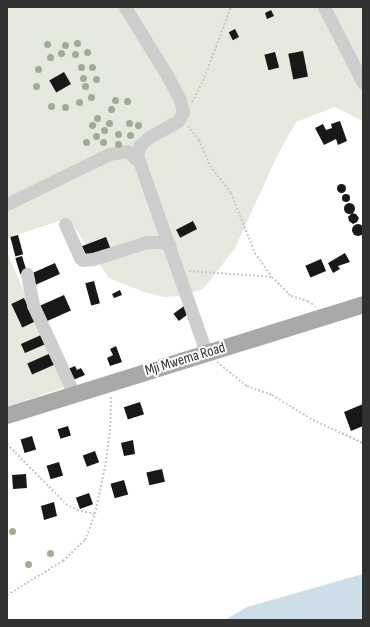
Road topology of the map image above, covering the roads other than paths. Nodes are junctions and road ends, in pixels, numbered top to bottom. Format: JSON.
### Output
{"nodes":[{"id":1,"x":125,"y":7,"type":"edge"},
{"id":2,"x":324,"y":7,"type":"edge"},
{"id":3,"x":363,"y":83,"type":"edge"},
{"id":4,"x":137,"y":160,"type":"junction"},
{"id":5,"x":7,"y":204,"type":"edge"},
{"id":6,"x":65,"y":224,"type":"dead end"},
{"id":7,"x":170,"y":245,"type":"junction"},
{"id":8,"x":27,"y":274,"type":"dead end"},
{"id":9,"x":363,"y":304,"type":"edge"},
{"id":10,"x":206,"y":352,"type":"junction"},
{"id":11,"x":74,"y":394,"type":"junction"},
{"id":12,"x":7,"y":415,"type":"edge"}],
"edges":[{"from":1,"to":4,"type":"street"},
{"from":2,"to":3,"type":"street"},
{"from":4,"to":5,"type":"street"},
{"from":4,"to":7,"type":"street"},
{"from":6,"to":7,"type":"street"},
{"from":7,"to":10,"type":"street"},
{"from":8,"to":11,"type":"street"},
{"from":9,"to":10,"type":"main road","name":"Mji Mwema Road"},
{"from":10,"to":11,"type":"main road","name":"Mji Mwema Road"},
{"from":11,"to":12,"type":"main road","name":"Mji Mwema Road"}]}
